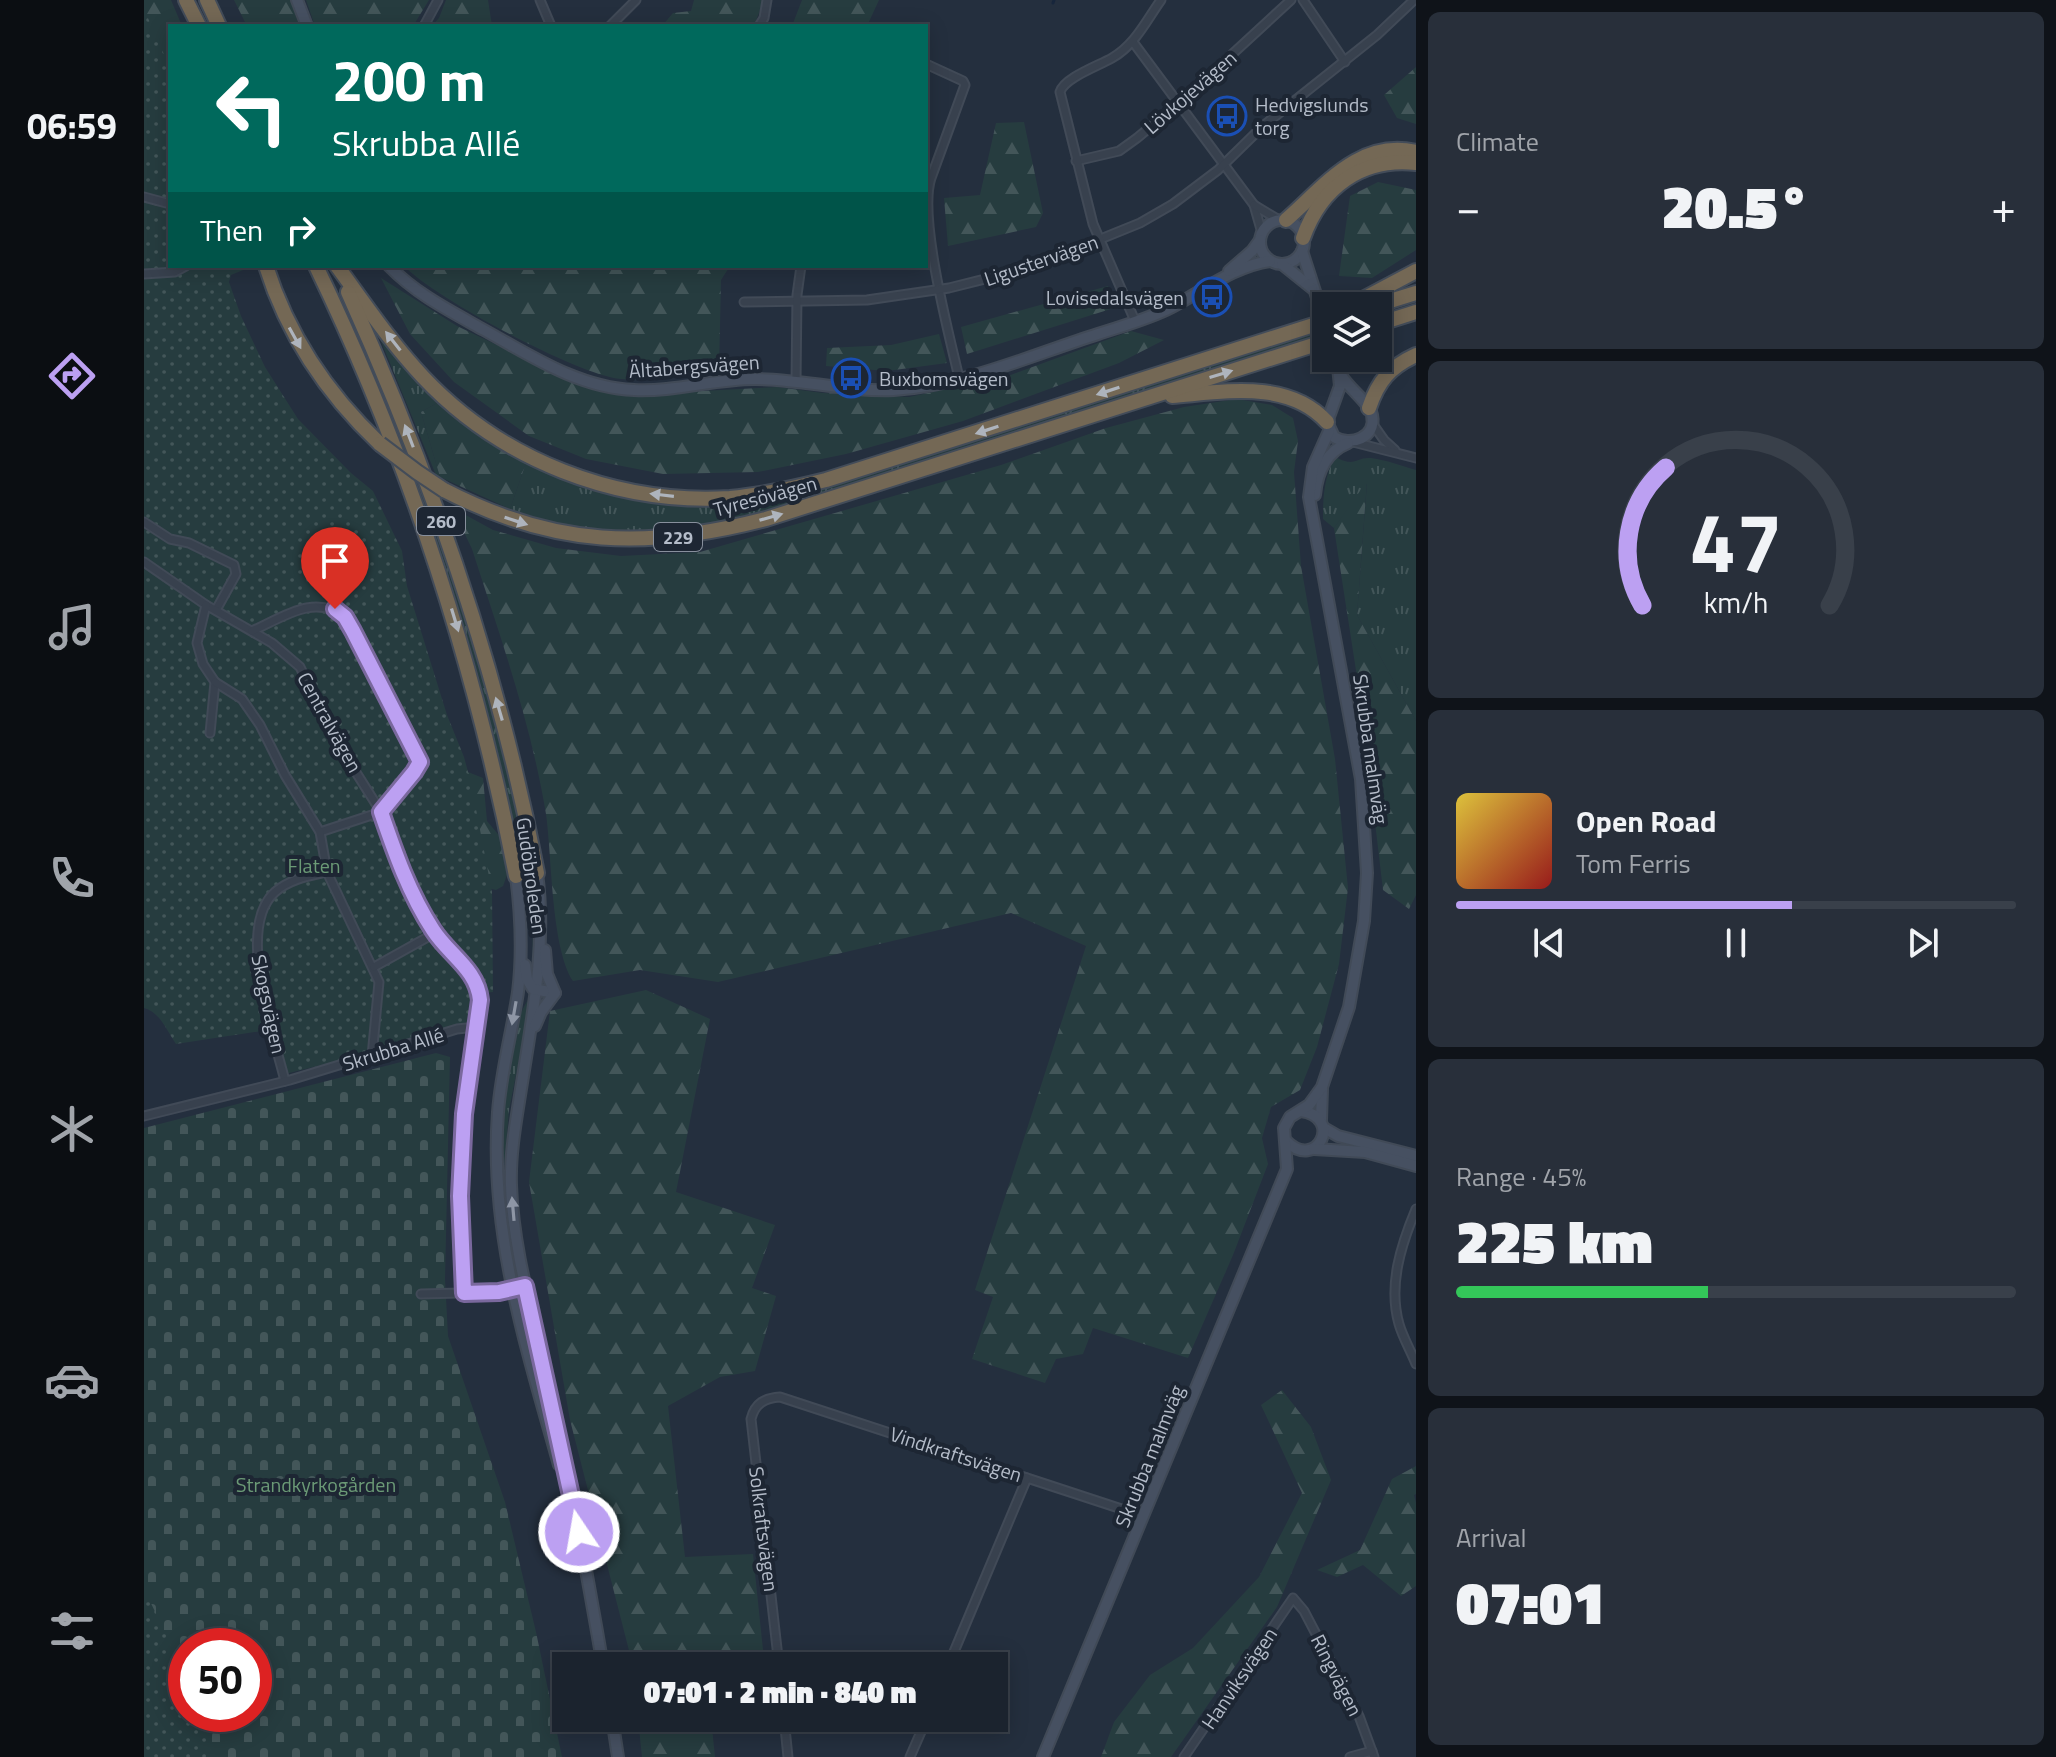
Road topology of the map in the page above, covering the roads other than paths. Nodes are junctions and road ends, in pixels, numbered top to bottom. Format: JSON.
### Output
{"nodes":[{"id":1,"x":186,"y":0,"type":"edge"},
{"id":2,"x":207,"y":0,"type":"edge"},
{"id":3,"x":297,"y":0,"type":"edge"},
{"id":4,"x":438,"y":0,"type":"edge"},
{"id":5,"x":540,"y":0,"type":"edge"},
{"id":6,"x":636,"y":0,"type":"edge"},
{"id":7,"x":767,"y":0,"type":"edge"},
{"id":8,"x":1161,"y":0,"type":"edge"},
{"id":9,"x":1291,"y":0,"type":"edge"},
{"id":10,"x":1303,"y":0,"type":"edge"},
{"id":11,"x":1414,"y":0,"type":"edge"},
{"id":12,"x":198,"y":24,"type":"edge"},
{"id":13,"x":218,"y":24,"type":"edge"},
{"id":14,"x":306,"y":24,"type":"edge"},
{"id":15,"x":425,"y":24,"type":"edge"},
{"id":16,"x":550,"y":24,"type":"edge"},
{"id":17,"x":612,"y":24,"type":"edge"},
{"id":18,"x":760,"y":24,"type":"edge"},
{"id":19,"x":1133,"y":42,"type":"junction"},
{"id":20,"x":1345,"y":62,"type":"junction"},
{"id":21,"x":928,"y":65,"type":"edge"},
{"id":22,"x":1178,"y":104,"type":"junction"},
{"id":23,"x":1416,"y":152,"type":"edge"},
{"id":24,"x":1076,"y":161,"type":"junction"},
{"id":25,"x":1416,"y":163,"type":"edge"},
{"id":26,"x":1223,"y":166,"type":"junction"},
{"id":27,"x":144,"y":197,"type":"edge"},
{"id":28,"x":168,"y":203,"type":"edge"},
{"id":29,"x":1254,"y":205,"type":"junction"},
{"id":30,"x":1282,"y":220,"type":"junction"},
{"id":31,"x":1261,"y":236,"type":"junction"},
{"id":32,"x":1099,"y":240,"type":"junction"},
{"id":33,"x":1303,"y":245,"type":"junction"},
{"id":34,"x":1270,"y":261,"type":"junction"},
{"id":35,"x":1282,"y":264,"type":"junction"},
{"id":36,"x":182,"y":268,"type":"edge"},
{"id":37,"x":267,"y":268,"type":"edge"},
{"id":38,"x":317,"y":268,"type":"edge"},
{"id":39,"x":338,"y":268,"type":"edge"},
{"id":40,"x":338,"y":268,"type":"edge"},
{"id":41,"x":391,"y":268,"type":"edge"},
{"id":42,"x":801,"y":268,"type":"edge"},
{"id":43,"x":1416,"y":271,"type":"edge"},
{"id":44,"x":144,"y":274,"type":"edge"},
{"id":45,"x":1208,"y":286,"type":"junction"},
{"id":46,"x":1312,"y":288,"type":"junction"},
{"id":47,"x":940,"y":289,"type":"junction"},
{"id":48,"x":1314,"y":292,"type":"edge"},
{"id":49,"x":1376,"y":292,"type":"edge"},
{"id":50,"x":1416,"y":293,"type":"edge"},
{"id":51,"x":1392,"y":300,"type":"edge"},
{"id":52,"x":744,"y":302,"type":"dead end"},
{"id":53,"x":797,"y":302,"type":"junction"},
{"id":54,"x":1416,"y":312,"type":"edge"},
{"id":55,"x":1392,"y":320,"type":"edge"},
{"id":56,"x":1135,"y":321,"type":"junction"},
{"id":57,"x":1312,"y":324,"type":"edge"},
{"id":58,"x":1312,"y":345,"type":"edge"},
{"id":59,"x":1416,"y":355,"type":"edge"},
{"id":60,"x":1340,"y":372,"type":"edge"},
{"id":61,"x":1341,"y":375,"type":"junction"},
{"id":62,"x":959,"y":378,"type":"junction"},
{"id":63,"x":796,"y":382,"type":"junction"},
{"id":64,"x":1146,"y":397,"type":"junction"},
{"id":65,"x":1334,"y":403,"type":"junction"},
{"id":66,"x":1367,"y":410,"type":"junction"},
{"id":67,"x":1328,"y":426,"type":"junction"},
{"id":68,"x":1350,"y":442,"type":"junction"},
{"id":69,"x":1400,"y":454,"type":"junction"},
{"id":70,"x":1416,"y":458,"type":"edge"},
{"id":71,"x":1313,"y":510,"type":"junction"},
{"id":72,"x":144,"y":522,"type":"edge"},
{"id":73,"x":144,"y":562,"type":"edge"},
{"id":74,"x":206,"y":605,"type":"junction"},
{"id":75,"x":216,"y":610,"type":"junction"},
{"id":76,"x":252,"y":631,"type":"junction"},
{"id":77,"x":215,"y":682,"type":"junction"},
{"id":78,"x":210,"y":733,"type":"dead end"},
{"id":79,"x":381,"y":812,"type":"junction"},
{"id":80,"x":320,"y":832,"type":"junction"},
{"id":81,"x":327,"y":872,"type":"junction"},
{"id":82,"x":537,"y":873,"type":"joint"},
{"id":83,"x":516,"y":876,"type":"joint"},
{"id":84,"x":541,"y":911,"type":"junction"},
{"id":85,"x":435,"y":933,"type":"junction"},
{"id":86,"x":522,"y":935,"type":"junction"},
{"id":87,"x":374,"y":967,"type":"junction"},
{"id":88,"x":536,"y":991,"type":"junction"},
{"id":89,"x":555,"y":993,"type":"junction"},
{"id":90,"x":476,"y":1027,"type":"junction"},
{"id":91,"x":527,"y":1047,"type":"junction"},
{"id":92,"x":372,"y":1056,"type":"junction"},
{"id":93,"x":285,"y":1081,"type":"junction"},
{"id":94,"x":1322,"y":1087,"type":"junction"},
{"id":95,"x":1301,"y":1111,"type":"junction"},
{"id":96,"x":144,"y":1116,"type":"edge"},
{"id":97,"x":1323,"y":1124,"type":"junction"},
{"id":98,"x":1286,"y":1141,"type":"junction"},
{"id":99,"x":1311,"y":1150,"type":"junction"},
{"id":100,"x":1416,"y":1156,"type":"edge"},
{"id":101,"x":1416,"y":1166,"type":"edge"},
{"id":102,"x":1287,"y":1169,"type":"junction"},
{"id":103,"x":1416,"y":1209,"type":"edge"},
{"id":104,"x":525,"y":1286,"type":"junction"},
{"id":105,"x":513,"y":1289,"type":"junction"},
{"id":106,"x":464,"y":1293,"type":"junction"},
{"id":107,"x":421,"y":1294,"type":"dead end"},
{"id":108,"x":1416,"y":1364,"type":"edge"},
{"id":109,"x":767,"y":1398,"type":"joint"},
{"id":110,"x":1027,"y":1478,"type":"junction"},
{"id":111,"x":1143,"y":1516,"type":"junction"},
{"id":112,"x":585,"y":1559,"type":"junction"},
{"id":113,"x":1293,"y":1598,"type":"joint"},
{"id":114,"x":601,"y":1652,"type":"edge"},
{"id":115,"x":778,"y":1652,"type":"edge"},
{"id":116,"x":954,"y":1652,"type":"edge"},
{"id":117,"x":614,"y":1732,"type":"edge"},
{"id":118,"x":785,"y":1732,"type":"edge"},
{"id":119,"x":921,"y":1732,"type":"edge"},
{"id":120,"x":1373,"y":1754,"type":"edge"},
{"id":121,"x":618,"y":1757,"type":"edge"},
{"id":122,"x":788,"y":1757,"type":"edge"},
{"id":123,"x":910,"y":1757,"type":"edge"},
{"id":124,"x":1043,"y":1757,"type":"edge"},
{"id":125,"x":1184,"y":1757,"type":"edge"},
{"id":126,"x":1350,"y":1757,"type":"edge"}],
"edges":[{"from":1,"to":12,"type":"highway"},
{"from":2,"to":13,"type":"highway"},
{"from":3,"to":14,"type":"street"},
{"from":4,"to":15,"type":"street"},
{"from":5,"to":16,"type":"street"},
{"from":6,"to":17,"type":"street"},
{"from":7,"to":18,"type":"street"},
{"from":8,"to":19,"type":"street"},
{"from":9,"to":22,"type":"street","name":"Lövkojevägen"},
{"from":10,"to":20,"type":"street"},
{"from":11,"to":20,"type":"street"},
{"from":19,"to":22,"type":"street"},
{"from":19,"to":24,"type":"street"},
{"from":20,"to":26,"type":"street"},
{"from":21,"to":47,"type":"street"},
{"from":22,"to":24,"type":"street","name":"Lövkojevägen"},
{"from":22,"to":26,"type":"street"},
{"from":23,"to":30,"type":"highway"},
{"from":24,"to":32,"type":"street"},
{"from":25,"to":33,"type":"highway"},
{"from":26,"to":29,"type":"street"},
{"from":26,"to":32,"type":"street","name":"Ligustervägen"},
{"from":27,"to":28,"type":"street"},
{"from":29,"to":30,"type":"street"},
{"from":29,"to":31,"type":"street"},
{"from":30,"to":31,"type":"street"},
{"from":30,"to":33,"type":"street"},
{"from":31,"to":34,"type":"street"},
{"from":31,"to":45,"type":"street","name":"Ältabergsvägen"},
{"from":32,"to":47,"type":"street","name":"Ligustervägen"},
{"from":32,"to":56,"type":"street"},
{"from":33,"to":35,"type":"street"},
{"from":33,"to":46,"type":"street"},
{"from":34,"to":35,"type":"street"},
{"from":34,"to":45,"type":"street","name":"Ältabergsvägen"},
{"from":35,"to":46,"type":"street"},
{"from":36,"to":44,"type":"street"},
{"from":37,"to":64,"type":"highway","name":"Tyresövägen","number":"229","one_way":true,"bridge":true},
{"from":38,"to":83,"type":"highway","name":"Gudöbroleden","number":"260","one_way":true},
{"from":57,"to":39,"type":"highway","name":"Tyresövägen","number":"229","one_way":true},
{"from":82,"to":40,"type":"highway","name":"Gudöbroleden","number":"260","one_way":true},
{"from":41,"to":63,"type":"street","name":"Ältabergsvägen"},
{"from":42,"to":53,"type":"street"},
{"from":43,"to":49,"type":"highway"},
{"from":45,"to":56,"type":"street","name":"Ältabergsvägen"},
{"from":46,"to":48,"type":"street"},
{"from":47,"to":53,"type":"street","name":"Ligustervägen"},
{"from":47,"to":62,"type":"street"},
{"from":50,"to":51,"type":"highway"},
{"from":52,"to":53,"type":"street","name":"Ligustervägen"},
{"from":53,"to":63,"type":"street"},
{"from":54,"to":55,"type":"highway"},
{"from":56,"to":62,"type":"street","name":"Ältabergsvägen"},
{"from":64,"to":58,"type":"highway","name":"Tyresövägen","number":"229","one_way":true},
{"from":59,"to":66,"type":"highway"},
{"from":60,"to":61,"type":"street"},
{"from":61,"to":65,"type":"street"},
{"from":61,"to":66,"type":"street"},
{"from":62,"to":63,"type":"street","name":"Ältabergsvägen"},
{"from":64,"to":67,"type":"highway"},
{"from":65,"to":66,"type":"street"},
{"from":65,"to":67,"type":"street"},
{"from":66,"to":68,"type":"street"},
{"from":66,"to":69,"type":"street"},
{"from":67,"to":68,"type":"street"},
{"from":67,"to":71,"type":"street","name":"Skrubba malmväg"},
{"from":68,"to":69,"type":"street"},
{"from":68,"to":71,"type":"street","name":"Skrubba malmväg"},
{"from":69,"to":70,"type":"street"},
{"from":71,"to":94,"type":"street","name":"Skrubba malmväg"},
{"from":72,"to":75,"type":"street"},
{"from":73,"to":74,"type":"street","name":"Centralvägen"},
{"from":74,"to":75,"type":"street","name":"Centralvägen"},
{"from":74,"to":77,"type":"street"},
{"from":75,"to":76,"type":"street","name":"Centralvägen"},
{"from":76,"to":79,"type":"street","name":"Centralvägen"},
{"from":76,"to":79,"type":"street"},
{"from":77,"to":78,"type":"street"},
{"from":77,"to":80,"type":"street"},
{"from":79,"to":80,"type":"street"},
{"from":79,"to":85,"type":"street","name":"Centralvägen"},
{"from":80,"to":81,"type":"street"},
{"from":81,"to":87,"type":"street"},
{"from":81,"to":93,"type":"street","name":"Skogsvägen"},
{"from":82,"to":84,"type":"street","name":"Gudöbroleden","number":"260"},
{"from":83,"to":86,"type":"street","name":"Gudöbroleden","number":"260"},
{"from":84,"to":88,"type":"street","name":"Gudöbroleden","number":"260"},
{"from":84,"to":89,"type":"street"},
{"from":85,"to":87,"type":"street"},
{"from":85,"to":90,"type":"street","name":"Centralvägen"},
{"from":86,"to":88,"type":"street"},
{"from":86,"to":105,"type":"street","name":"Gudöbroleden","number":"260","one_way":true},
{"from":87,"to":92,"type":"street"},
{"from":88,"to":89,"type":"street"},
{"from":88,"to":91,"type":"street","name":"Gudöbroleden","number":"260"},
{"from":89,"to":91,"type":"street"},
{"from":90,"to":92,"type":"street","name":"Skrubba Allé"},
{"from":90,"to":106,"type":"street","name":"Skrubba Allé"},
{"from":104,"to":91,"type":"street","name":"Gudöbroleden","number":"260","one_way":true},
{"from":92,"to":93,"type":"street","name":"Skrubba Allé"},
{"from":93,"to":96,"type":"street","name":"Skrubba Allé"},
{"from":94,"to":95,"type":"street","name":"Skrubba malmväg"},
{"from":94,"to":97,"type":"street","name":"Skrubba malmväg"},
{"from":95,"to":97,"type":"street"},
{"from":95,"to":98,"type":"street"},
{"from":97,"to":99,"type":"street"},
{"from":97,"to":100,"type":"street"},
{"from":98,"to":99,"type":"street"},
{"from":98,"to":102,"type":"street","name":"Skrubba malmväg"},
{"from":99,"to":101,"type":"street"},
{"from":99,"to":102,"type":"street","name":"Skrubba malmväg"},
{"from":102,"to":111,"type":"street","name":"Skrubba malmväg"},
{"from":103,"to":108,"type":"street"},
{"from":104,"to":105,"type":"street"},
{"from":104,"to":112,"type":"street","name":"Gudöbroleden","number":"260"},
{"from":105,"to":106,"type":"street"},
{"from":105,"to":112,"type":"street","name":"Gudöbroleden","number":"260"},
{"from":106,"to":107,"type":"street"},
{"from":109,"to":110,"type":"street","name":"Vindkraftsvägen"},
{"from":109,"to":115,"type":"street","name":"Solkraftsvägen"},
{"from":110,"to":111,"type":"street","name":"Vindkraftsvägen"},
{"from":110,"to":116,"type":"street"},
{"from":111,"to":124,"type":"street","name":"Skrubba malmväg"},
{"from":112,"to":114,"type":"street","name":"Gudöbroleden","number":"260"},
{"from":113,"to":120,"type":"street","name":"Ringvägen"},
{"from":113,"to":125,"type":"street","name":"Hanviksvägen"},
{"from":117,"to":121,"type":"street"},
{"from":118,"to":122,"type":"street"},
{"from":119,"to":123,"type":"street"},
{"from":120,"to":126,"type":"street"}]}
